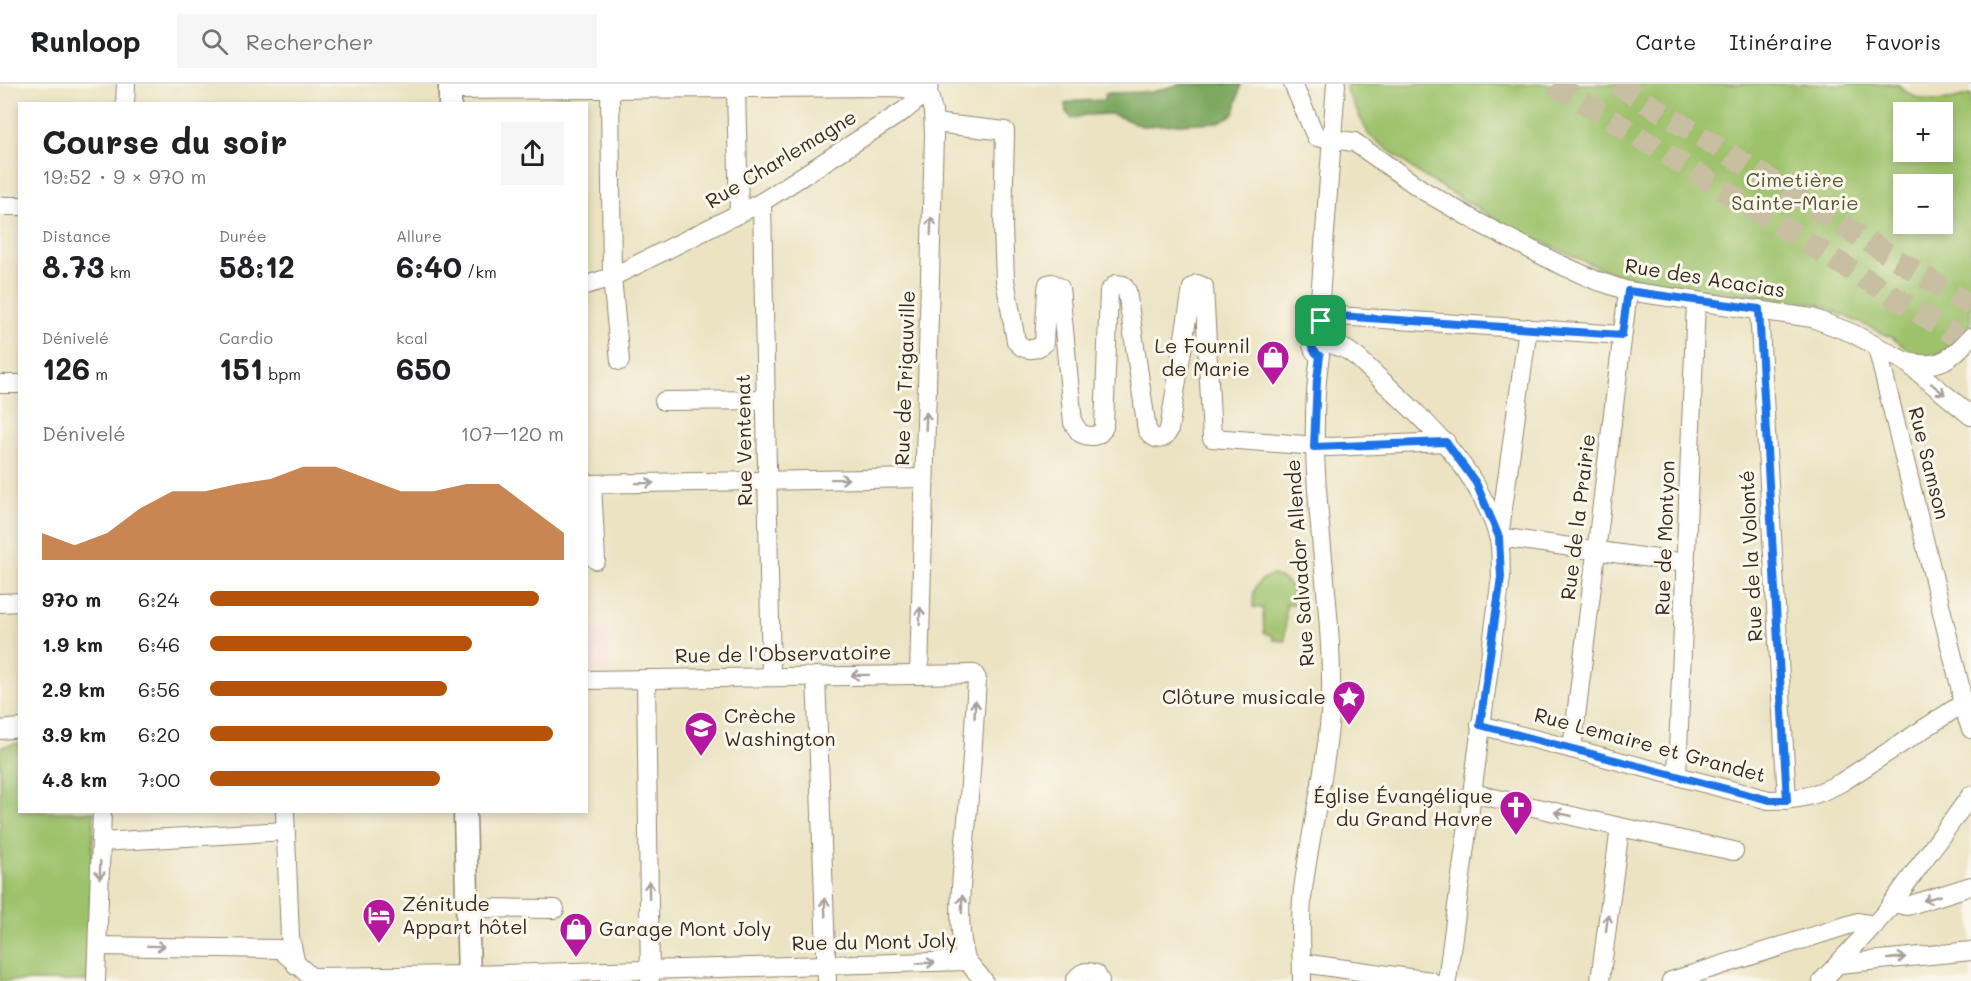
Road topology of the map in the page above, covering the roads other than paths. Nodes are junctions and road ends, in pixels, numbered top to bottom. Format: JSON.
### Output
{"nodes":[{"id":1,"x":126,"y":84,"type":"edge"},
{"id":2,"x":1293,"y":84,"type":"edge"},
{"id":3,"x":1336,"y":84,"type":"edge"},
{"id":4,"x":928,"y":88,"type":"edge"},
{"id":5,"x":610,"y":89,"type":"junction"},
{"id":6,"x":736,"y":89,"type":"junction"},
{"id":7,"x":450,"y":92,"type":"edge"},
{"id":8,"x":125,"y":102,"type":"edge"},
{"id":9,"x":934,"y":123,"type":"junction"},
{"id":10,"x":1333,"y":138,"type":"junction"},
{"id":11,"x":762,"y":202,"type":"junction"},
{"id":12,"x":0,"y":206,"type":"edge"},
{"id":13,"x":18,"y":206,"type":"edge"},
{"id":14,"x":739,"y":214,"type":"junction"},
{"id":15,"x":612,"y":277,"type":"junction"},
{"id":16,"x":588,"y":284,"type":"edge"},
{"id":17,"x":1628,"y":291,"type":"junction"},
{"id":18,"x":1696,"y":302,"type":"junction"},
{"id":19,"x":1759,"y":309,"type":"junction"},
{"id":20,"x":1324,"y":322,"type":"junction"},
{"id":21,"x":1528,"y":328,"type":"junction"},
{"id":22,"x":1622,"y":335,"type":"junction"},
{"id":23,"x":1971,"y":337,"type":"edge"},
{"id":24,"x":1877,"y":347,"type":"junction"},
{"id":25,"x":1326,"y":350,"type":"junction"},
{"id":26,"x":620,"y":361,"type":"dead end"},
{"id":27,"x":1906,"y":362,"type":"junction"},
{"id":28,"x":0,"y":384,"type":"edge"},
{"id":29,"x":18,"y":384,"type":"edge"},
{"id":30,"x":766,"y":400,"type":"junction"},
{"id":31,"x":664,"y":401,"type":"dead end"},
{"id":32,"x":1971,"y":416,"type":"edge"},
{"id":33,"x":1446,"y":442,"type":"junction"},
{"id":34,"x":1314,"y":447,"type":"junction"},
{"id":35,"x":924,"y":478,"type":"junction"},
{"id":36,"x":767,"y":481,"type":"junction"},
{"id":37,"x":589,"y":484,"type":"edge"},
{"id":38,"x":1499,"y":537,"type":"junction"},
{"id":39,"x":1597,"y":550,"type":"junction"},
{"id":40,"x":596,"y":560,"type":"dead end"},
{"id":41,"x":1686,"y":563,"type":"junction"},
{"id":42,"x":18,"y":602,"type":"edge"},
{"id":43,"x":0,"y":603,"type":"edge"},
{"id":44,"x":919,"y":674,"type":"junction"},
{"id":45,"x":816,"y":676,"type":"junction"},
{"id":46,"x":771,"y":677,"type":"junction"},
{"id":47,"x":646,"y":679,"type":"junction"},
{"id":48,"x":588,"y":680,"type":"edge"},
{"id":49,"x":1962,"y":704,"type":"junction"},
{"id":50,"x":1480,"y":725,"type":"junction"},
{"id":51,"x":18,"y":728,"type":"edge"},
{"id":52,"x":1971,"y":729,"type":"edge"},
{"id":53,"x":0,"y":730,"type":"edge"},
{"id":54,"x":1572,"y":749,"type":"junction"},
{"id":55,"x":1677,"y":776,"type":"junction"},
{"id":56,"x":1472,"y":793,"type":"junction"},
{"id":57,"x":1971,"y":795,"type":"edge"},
{"id":58,"x":1787,"y":800,"type":"junction"},
{"id":59,"x":102,"y":813,"type":"edge"},
{"id":60,"x":285,"y":813,"type":"edge"},
{"id":61,"x":465,"y":813,"type":"edge"},
{"id":62,"x":1620,"y":827,"type":"junction"},
{"id":63,"x":285,"y":831,"type":"junction"},
{"id":64,"x":101,"y":842,"type":"junction"},
{"id":65,"x":1734,"y":851,"type":"dead end"},
{"id":66,"x":1971,"y":886,"type":"edge"},
{"id":67,"x":1892,"y":903,"type":"junction"},
{"id":68,"x":467,"y":908,"type":"junction"},
{"id":69,"x":555,"y":909,"type":"dead end"},
{"id":70,"x":1875,"y":925,"type":"junction"},
{"id":71,"x":98,"y":946,"type":"junction"},
{"id":72,"x":1971,"y":951,"type":"edge"},
{"id":73,"x":967,"y":962,"type":"junction"},
{"id":74,"x":1839,"y":964,"type":"junction"},
{"id":75,"x":296,"y":972,"type":"edge"},
{"id":76,"x":1302,"y":972,"type":"edge"},
{"id":77,"x":827,"y":973,"type":"edge"},
{"id":78,"x":650,"y":975,"type":"edge"},
{"id":79,"x":469,"y":978,"type":"edge"},
{"id":80,"x":397,"y":979,"type":"edge"},
{"id":81,"x":96,"y":981,"type":"edge"},
{"id":82,"x":984,"y":981,"type":"edge"},
{"id":83,"x":1075,"y":981,"type":"edge"},
{"id":84,"x":1100,"y":981,"type":"edge"},
{"id":85,"x":1431,"y":981,"type":"edge"},
{"id":86,"x":1447,"y":981,"type":"edge"},
{"id":87,"x":1600,"y":981,"type":"edge"},
{"id":88,"x":1671,"y":981,"type":"edge"},
{"id":89,"x":1822,"y":981,"type":"edge"}],
"edges":[{"from":1,"to":8,"type":"street"},
{"from":2,"to":10,"type":"street","name":"Rue des Acacias"},
{"from":3,"to":10,"type":"street"},
{"from":4,"to":6,"type":"street"},
{"from":4,"to":9,"type":"street","name":"Rue de Trigauville"},
{"from":4,"to":11,"type":"street","name":"Rue Charlemagne"},
{"from":5,"to":6,"type":"street"},
{"from":5,"to":7,"type":"street"},
{"from":5,"to":15,"type":"street"},
{"from":6,"to":14,"type":"street"},
{"from":9,"to":34,"type":"street"},
{"from":35,"to":9,"type":"street","name":"Rue de Trigauville","one_way":true},
{"from":10,"to":17,"type":"street","name":"Rue des Acacias"},
{"from":10,"to":20,"type":"street"},
{"from":11,"to":14,"type":"street","name":"Rue Charlemagne"},
{"from":11,"to":30,"type":"street","name":"Rue Ventenat"},
{"from":12,"to":13,"type":"street"},
{"from":14,"to":15,"type":"street","name":"Rue Charlemagne"},
{"from":15,"to":16,"type":"street","name":"Rue Charlemagne"},
{"from":15,"to":26,"type":"street"},
{"from":17,"to":18,"type":"street","name":"Rue des Acacias"},
{"from":17,"to":22,"type":"street","name":"Rue de la Prairie"},
{"from":18,"to":19,"type":"street","name":"Rue des Acacias"},
{"from":18,"to":41,"type":"street","name":"Rue de Montyon"},
{"from":19,"to":24,"type":"street","name":"Rue des Acacias"},
{"from":19,"to":58,"type":"street","name":"Rue de la Volonté"},
{"from":20,"to":21,"type":"street"},
{"from":20,"to":25,"type":"street","name":"Rue Salvador Allende"},
{"from":21,"to":22,"type":"street"},
{"from":21,"to":38,"type":"street"},
{"from":22,"to":39,"type":"street","name":"Rue de la Prairie"},
{"from":23,"to":27,"type":"street"},
{"from":24,"to":27,"type":"street","name":"Rue des Acacias"},
{"from":24,"to":49,"type":"street","name":"Rue Samson"},
{"from":25,"to":33,"type":"street"},
{"from":25,"to":34,"type":"street","name":"Rue Salvador Allende"},
{"from":27,"to":32,"type":"street","name":"Rue des Acacias","one_way":true},
{"from":28,"to":29,"type":"street"},
{"from":30,"to":31,"type":"street"},
{"from":30,"to":36,"type":"street","name":"Rue Ventenat"},
{"from":33,"to":34,"type":"street"},
{"from":33,"to":38,"type":"street"},
{"from":34,"to":76,"type":"street","name":"Rue Salvador Allende"},
{"from":36,"to":35,"type":"street","one_way":true},
{"from":44,"to":35,"type":"street","name":"Rue de Trigauville","one_way":true},
{"from":37,"to":36,"type":"street","one_way":true},
{"from":36,"to":46,"type":"street","name":"Rue Ventenat"},
{"from":37,"to":40,"type":"street"},
{"from":38,"to":39,"type":"street"},
{"from":38,"to":50,"type":"street"},
{"from":39,"to":41,"type":"street"},
{"from":39,"to":54,"type":"street","name":"Rue de la Prairie"},
{"from":41,"to":55,"type":"street","name":"Rue de Montyon"},
{"from":42,"to":43,"type":"street"},
{"from":44,"to":45,"type":"street","name":"Rue de l'Observatoire","one_way":true},
{"from":73,"to":44,"type":"street","name":"Rue de l'Observatoire","one_way":true},
{"from":45,"to":46,"type":"street","name":"Rue de l'Observatoire"},
{"from":77,"to":45,"type":"street","one_way":true},
{"from":46,"to":47,"type":"street","name":"Rue de l'Observatoire"},
{"from":47,"to":48,"type":"street","name":"Rue de l'Observatoire"},
{"from":78,"to":47,"type":"street","one_way":true},
{"from":49,"to":52,"type":"street","name":"Rue Samson"},
{"from":49,"to":58,"type":"street","name":"Rue Lemaire et Grandet"},
{"from":50,"to":54,"type":"street","name":"Rue Lemaire et Grandet"},
{"from":50,"to":56,"type":"street"},
{"from":51,"to":53,"type":"street"},
{"from":54,"to":55,"type":"street","name":"Rue Lemaire et Grandet"},
{"from":55,"to":58,"type":"street","name":"Rue Lemaire et Grandet"},
{"from":62,"to":56,"type":"street","one_way":true},
{"from":56,"to":86,"type":"street"},
{"from":57,"to":67,"type":"street"},
{"from":59,"to":64,"type":"street"},
{"from":60,"to":63,"type":"street"},
{"from":61,"to":68,"type":"main road"},
{"from":62,"to":65,"type":"street"},
{"from":87,"to":62,"type":"street","one_way":true},
{"from":63,"to":64,"type":"street"},
{"from":63,"to":75,"type":"street"},
{"from":64,"to":71,"type":"street","one_way":true},
{"from":66,"to":67,"type":"street","one_way":true},
{"from":67,"to":70,"type":"street"},
{"from":68,"to":69,"type":"street"},
{"from":68,"to":79,"type":"main road"},
{"from":70,"to":74,"type":"street"},
{"from":70,"to":88,"type":"street"},
{"from":71,"to":75,"type":"street","name":"Rue du Mont Joly","one_way":true},
{"from":71,"to":81,"type":"street"},
{"from":74,"to":72,"type":"street","one_way":true},
{"from":77,"to":73,"type":"street","name":"Rue du Mont Joly","one_way":true},
{"from":73,"to":82,"type":"street","name":"Rue du Mont Joly"},
{"from":74,"to":89,"type":"street"},
{"from":75,"to":80,"type":"street","name":"Rue du Mont Joly"},
{"from":76,"to":85,"type":"street"},
{"from":77,"to":78,"type":"street","name":"Rue du Mont Joly"},
{"from":78,"to":79,"type":"street","name":"Rue du Mont Joly"},
{"from":79,"to":80,"type":"street","name":"Rue du Mont Joly"},
{"from":83,"to":84,"type":"street"}]}
